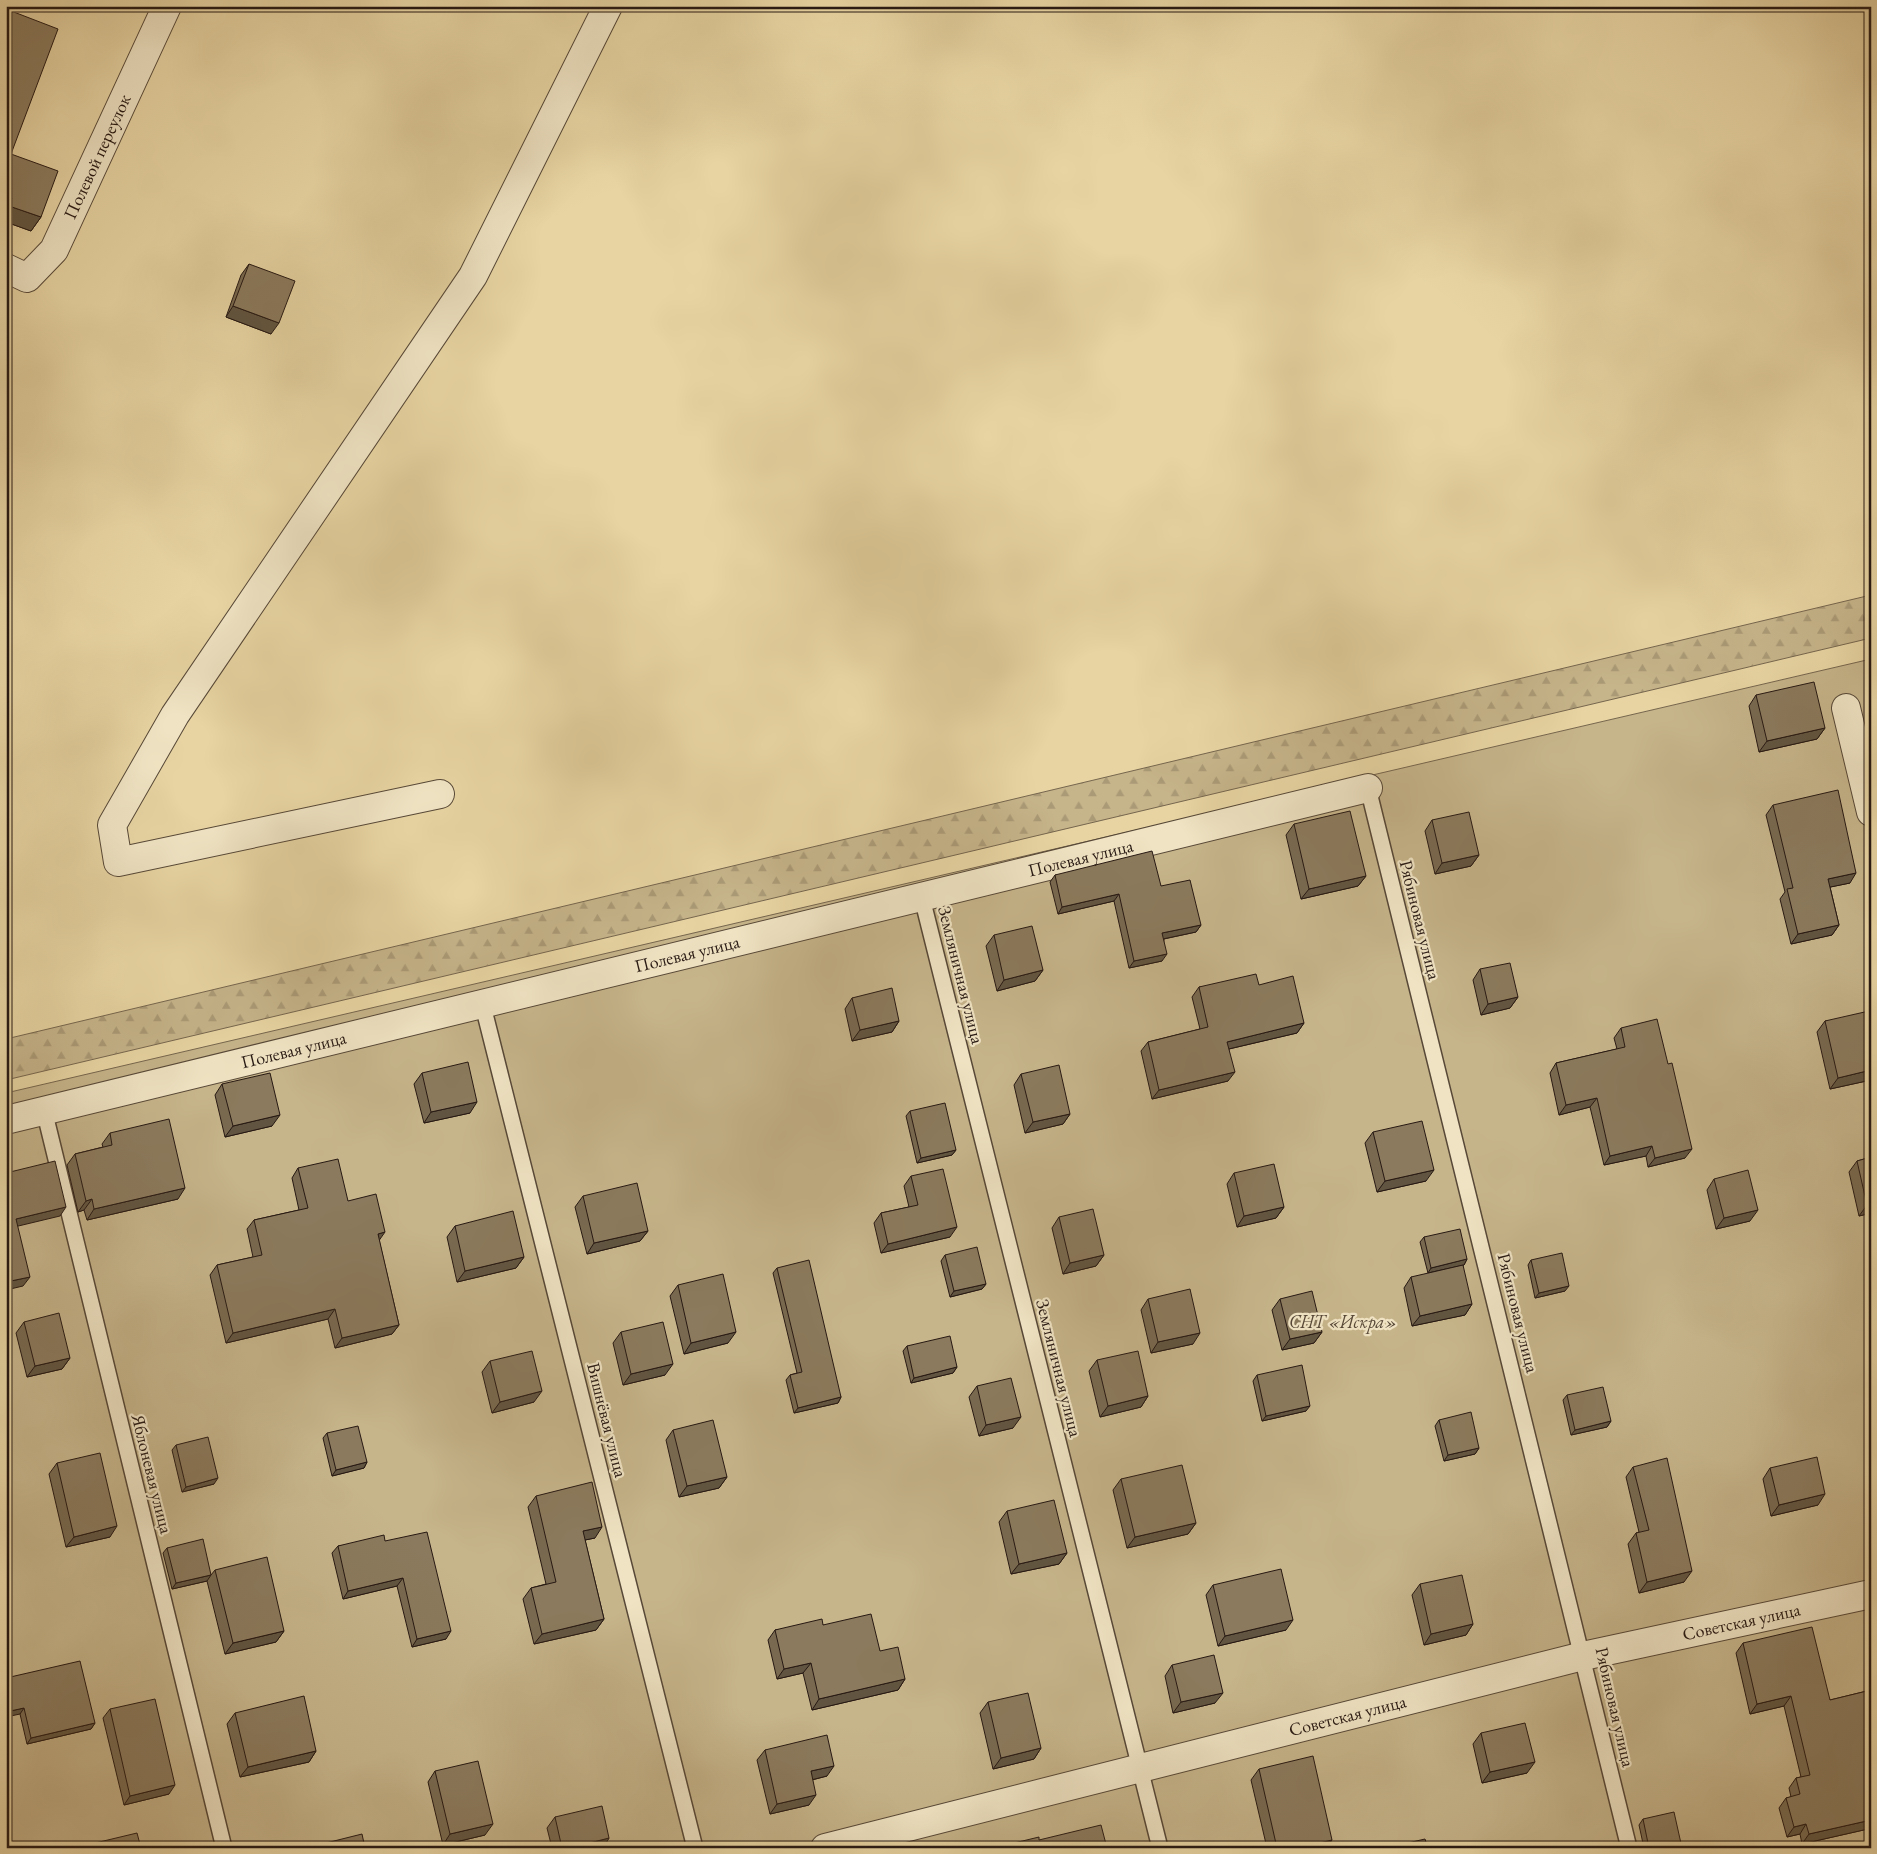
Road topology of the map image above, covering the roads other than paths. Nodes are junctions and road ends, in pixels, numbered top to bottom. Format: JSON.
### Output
{"nodes":[{"id":1,"x":167,"y":6,"type":"edge"},
{"id":2,"x":608,"y":6,"type":"edge"},
{"id":3,"x":6,"y":268,"type":"edge"},
{"id":4,"x":1846,"y":708,"type":"dead end"},
{"id":5,"x":1368,"y":788,"type":"joint"},
{"id":6,"x":440,"y":794,"type":"dead end"},
{"id":7,"x":1871,"y":812,"type":"edge"},
{"id":8,"x":922,"y":898,"type":"junction"},
{"id":9,"x":482,"y":1002,"type":"junction"},
{"id":10,"x":44,"y":1110,"type":"junction"},
{"id":11,"x":6,"y":1120,"type":"edge"},
{"id":12,"x":1871,"y":1594,"type":"edge"},
{"id":13,"x":1583,"y":1656,"type":"junction"},
{"id":14,"x":1140,"y":1767,"type":"junction"},
{"id":15,"x":224,"y":1848,"type":"edge"},
{"id":16,"x":695,"y":1848,"type":"edge"},
{"id":17,"x":825,"y":1848,"type":"edge"},
{"id":18,"x":1160,"y":1848,"type":"edge"},
{"id":19,"x":1629,"y":1848,"type":"edge"}],
"edges":[{"from":1,"to":3,"type":"street","name":"Полевой переулок"},
{"from":2,"to":6,"type":"street"},
{"from":4,"to":7,"type":"street"},
{"from":5,"to":8,"type":"street","name":"Полевая улица"},
{"from":5,"to":13,"type":"lane","name":"Рябиновая улица"},
{"from":8,"to":9,"type":"street","name":"Полевая улица"},
{"from":8,"to":14,"type":"lane","name":"Земляничная улица"},
{"from":9,"to":10,"type":"street","name":"Полевая улица"},
{"from":9,"to":16,"type":"lane","name":"Вишнёвая улица"},
{"from":10,"to":11,"type":"street","name":"Полевая улица"},
{"from":10,"to":15,"type":"lane","name":"Яблоневая улица"},
{"from":12,"to":13,"type":"street","name":"Советская улица"},
{"from":13,"to":14,"type":"street","name":"Советская улица"},
{"from":13,"to":19,"type":"lane","name":"Рябиновая улица"},
{"from":14,"to":17,"type":"street","name":"Советская улица"},
{"from":14,"to":18,"type":"lane","name":"Земляничная улица"}]}
